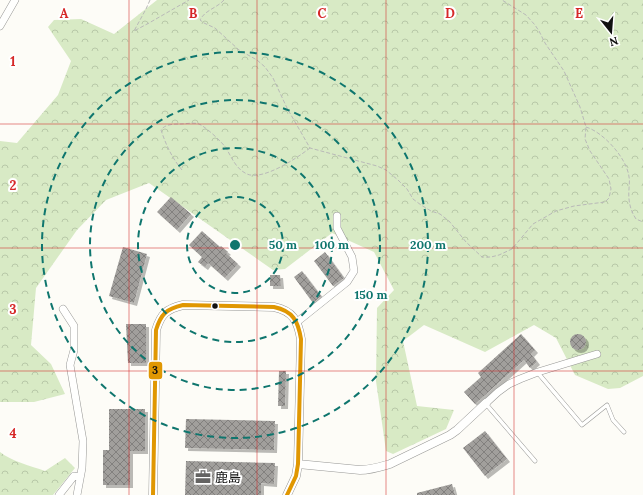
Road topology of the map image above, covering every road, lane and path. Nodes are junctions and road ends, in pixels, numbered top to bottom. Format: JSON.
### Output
{"nodes":[{"id":1,"x":15,"y":0,"type":"edge"},
{"id":2,"x":150,"y":0,"type":"edge"},
{"id":3,"x":189,"y":0,"type":"edge"},
{"id":4,"x":224,"y":0,"type":"edge"},
{"id":5,"x":502,"y":0,"type":"edge"},
{"id":6,"x":0,"y":26,"type":"edge"},
{"id":7,"x":586,"y":127,"type":"junction"},
{"id":8,"x":310,"y":148,"type":"junction"},
{"id":9,"x":182,"y":170,"type":"dead end"},
{"id":10,"x":337,"y":216,"type":"dead end"},
{"id":11,"x":643,"y":222,"type":"edge"},
{"id":12,"x":63,"y":308,"type":"dead end"},
{"id":13,"x":297,"y":322,"type":"junction"},
{"id":14,"x":597,"y":354,"type":"dead end"},
{"id":15,"x":538,"y":372,"type":"junction"},
{"id":16,"x":486,"y":403,"type":"junction"},
{"id":17,"x":624,"y":432,"type":"dead end"},
{"id":18,"x":535,"y":461,"type":"dead end"},
{"id":19,"x":298,"y":464,"type":"junction"},
{"id":20,"x":80,"y":477,"type":"junction"},
{"id":21,"x":59,"y":495,"type":"edge"},
{"id":22,"x":77,"y":495,"type":"edge"},
{"id":23,"x":153,"y":495,"type":"edge"},
{"id":24,"x":287,"y":495,"type":"edge"}],
"edges":[{"from":1,"to":6,"type":"street"},
{"from":2,"to":3,"type":"path"},
{"from":4,"to":8,"type":"path"},
{"from":5,"to":7,"type":"path"},
{"from":7,"to":8,"type":"path"},
{"from":7,"to":11,"type":"path"},
{"from":8,"to":9,"type":"path"},
{"from":10,"to":13,"type":"street"},
{"from":12,"to":20,"type":"street"},
{"from":13,"to":19,"type":"street"},
{"from":13,"to":23,"type":"street"},
{"from":14,"to":15,"type":"street"},
{"from":15,"to":16,"type":"street"},
{"from":15,"to":17,"type":"lane"},
{"from":16,"to":18,"type":"lane"},
{"from":16,"to":19,"type":"street"},
{"from":19,"to":24,"type":"street"},
{"from":20,"to":21,"type":"street"},
{"from":20,"to":22,"type":"street"}]}
